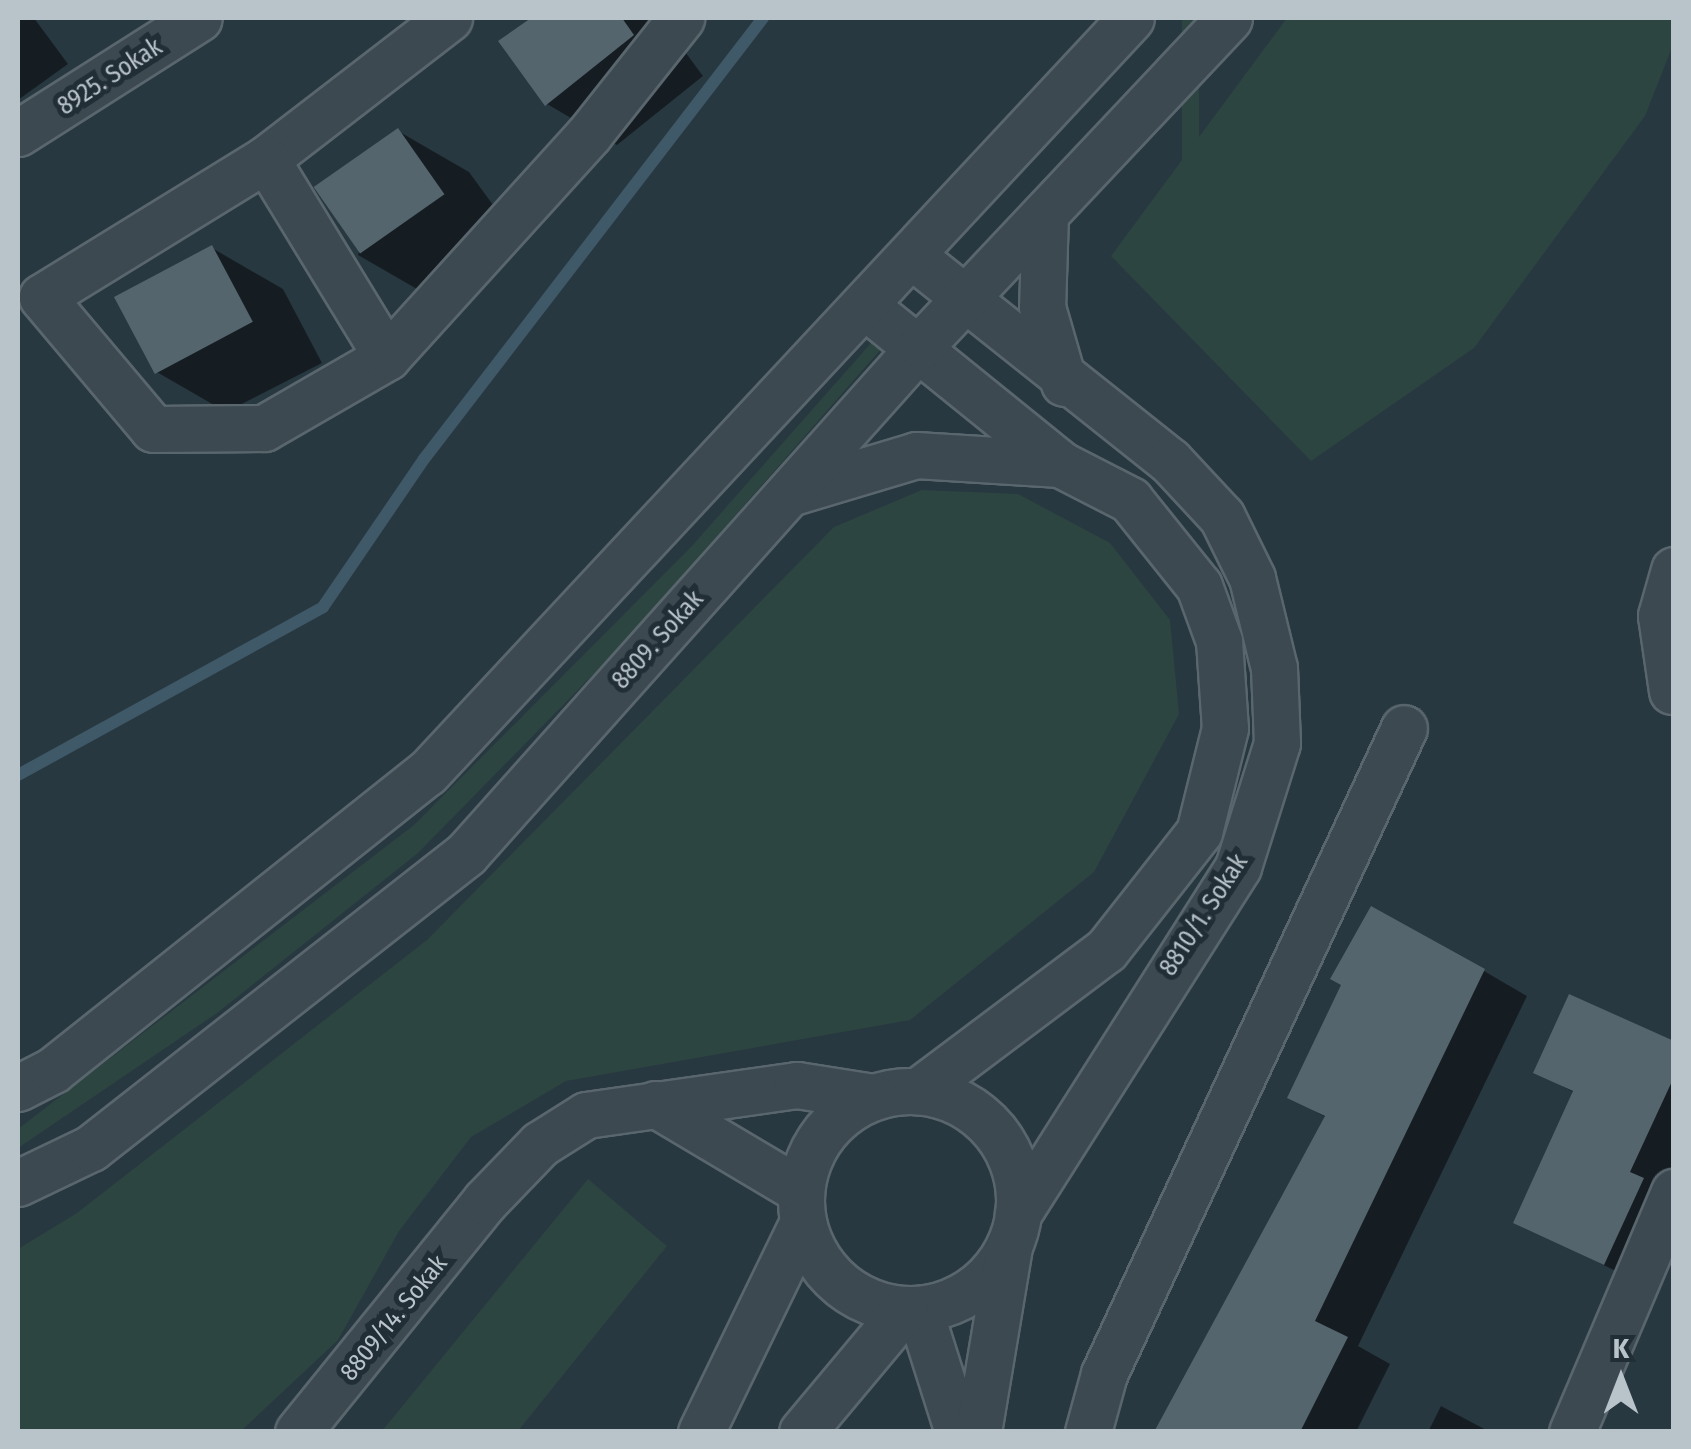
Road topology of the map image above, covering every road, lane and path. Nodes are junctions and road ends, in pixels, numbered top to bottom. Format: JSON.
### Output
{"nodes":[{"id":1,"x":199,"y":18,"type":"edge"},
{"id":2,"x":450,"y":18,"type":"edge"},
{"id":3,"x":681,"y":18,"type":"edge"},
{"id":4,"x":1132,"y":18,"type":"edge"},
{"id":5,"x":1230,"y":18,"type":"edge"},
{"id":6,"x":18,"y":133,"type":"edge"},
{"id":7,"x":266,"y":159,"type":"junction"},
{"id":8,"x":1045,"y":214,"type":"junction"},
{"id":9,"x":911,"y":255,"type":"junction"},
{"id":10,"x":966,"y":296,"type":"junction"},
{"id":11,"x":864,"y":305,"type":"junction"},
{"id":12,"x":921,"y":345,"type":"junction"},
{"id":13,"x":387,"y":358,"type":"junction"},
{"id":14,"x":1064,"y":383,"type":"junction"},
{"id":15,"x":1060,"y":464,"type":"junction"},
{"id":16,"x":792,"y":492,"type":"junction"},
{"id":17,"x":1674,"y":570,"type":"edge"},
{"id":18,"x":1672,"y":691,"type":"edge"},
{"id":19,"x":1404,"y":728,"type":"dead end"},
{"id":20,"x":18,"y":1088,"type":"edge"},
{"id":21,"x":918,"y":1091,"type":"junction"},
{"id":22,"x":872,"y":1097,"type":"junction"},
{"id":23,"x":655,"y":1104,"type":"junction"},
{"id":24,"x":18,"y":1183,"type":"edge"},
{"id":25,"x":1674,"y":1192,"type":"edge"},
{"id":26,"x":802,"y":1206,"type":"junction"},
{"id":27,"x":1014,"y":1229,"type":"junction"},
{"id":28,"x":912,"y":1308,"type":"junction"},
{"id":29,"x":298,"y":1432,"type":"edge"},
{"id":30,"x":701,"y":1432,"type":"edge"},
{"id":31,"x":802,"y":1432,"type":"edge"},
{"id":32,"x":958,"y":1432,"type":"edge"},
{"id":33,"x":978,"y":1432,"type":"edge"},
{"id":34,"x":1088,"y":1432,"type":"edge"},
{"id":35,"x":1572,"y":1432,"type":"edge"}],
"edges":[{"from":1,"to":6,"type":"street","name":"8925. Sokak"},
{"from":2,"to":7,"type":"street"},
{"from":3,"to":13,"type":"street"},
{"from":4,"to":9,"type":"street"},
{"from":5,"to":8,"type":"street","name":"8809. Sokak"},
{"from":7,"to":13,"type":"street"},
{"from":7,"to":13,"type":"street"},
{"from":8,"to":10,"type":"street","name":"8809. Sokak"},
{"from":8,"to":14,"type":"street"},
{"from":9,"to":10,"type":"street","name":"8810/1. Sokak"},
{"from":9,"to":11,"type":"street"},
{"from":10,"to":12,"type":"street","name":"8809. Sokak"},
{"from":10,"to":14,"type":"street","name":"8810/1. Sokak"},
{"from":11,"to":12,"type":"street","name":"8810/1. Sokak"},
{"from":11,"to":20,"type":"street"},
{"from":12,"to":15,"type":"street","name":"8810/1. Sokak"},
{"from":12,"to":16,"type":"street","name":"8809. Sokak"},
{"from":14,"to":27,"type":"street","name":"8810/1. Sokak"},
{"from":15,"to":16,"type":"street"},
{"from":15,"to":21,"type":"street","name":"8810/1. Sokak"},
{"from":16,"to":24,"type":"street","name":"8809. Sokak"},
{"from":17,"to":18,"type":"street"},
{"from":19,"to":34,"type":"street"},
{"from":21,"to":22,"type":"street"},
{"from":21,"to":27,"type":"street"},
{"from":22,"to":23,"type":"street","name":"8809/14. Sokak"},
{"from":22,"to":26,"type":"street"},
{"from":23,"to":26,"type":"street"},
{"from":23,"to":29,"type":"street","name":"8809/14. Sokak"},
{"from":25,"to":35,"type":"street"},
{"from":26,"to":28,"type":"street"},
{"from":26,"to":30,"type":"street"},
{"from":27,"to":28,"type":"street"},
{"from":27,"to":33,"type":"street"},
{"from":28,"to":31,"type":"street"},
{"from":28,"to":32,"type":"street"}]}
